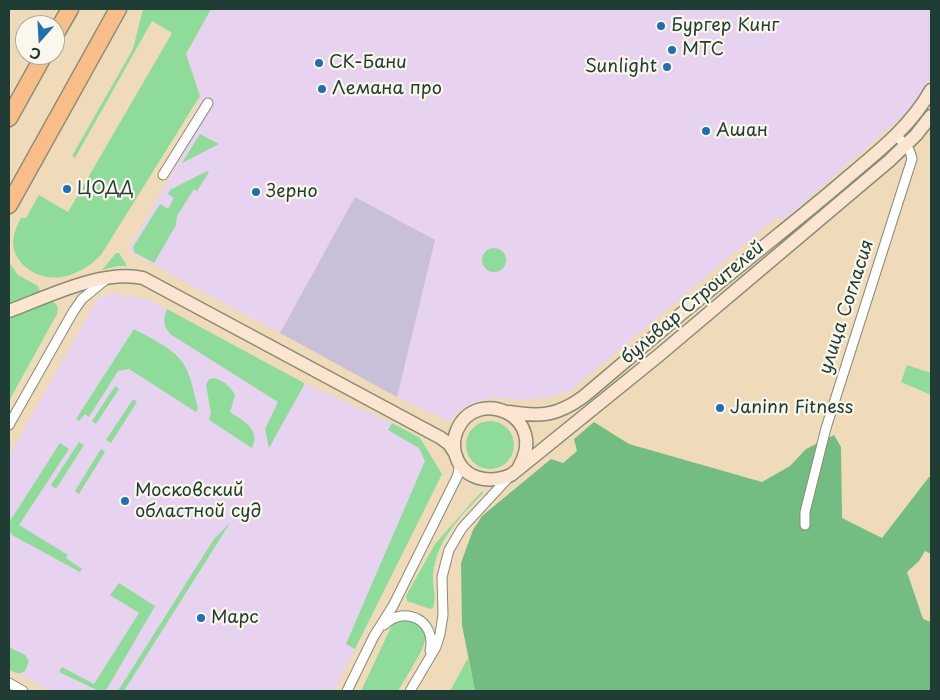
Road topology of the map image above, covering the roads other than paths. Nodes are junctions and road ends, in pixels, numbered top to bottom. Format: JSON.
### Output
{"nodes":[{"id":1,"x":118,"y":9,"type":"edge"},
{"id":2,"x":38,"y":65,"type":"edge"},
{"id":3,"x":931,"y":90,"type":"edge"},
{"id":4,"x":208,"y":103,"type":"dead end"},
{"id":5,"x":931,"y":117,"type":"edge"},
{"id":6,"x":9,"y":118,"type":"edge"},
{"id":7,"x":895,"y":135,"type":"junction"},
{"id":8,"x":906,"y":145,"type":"junction"},
{"id":9,"x":163,"y":175,"type":"dead end"},
{"id":10,"x":9,"y":205,"type":"edge"},
{"id":11,"x":111,"y":277,"type":"junction"},
{"id":12,"x":9,"y":311,"type":"edge"},
{"id":13,"x":507,"y":412,"type":"junction"},
{"id":14,"x":9,"y":425,"type":"edge"},
{"id":15,"x":457,"y":457,"type":"junction"},
{"id":16,"x":515,"y":471,"type":"junction"},
{"id":17,"x":805,"y":525,"type":"dead end"},
{"id":18,"x":374,"y":636,"type":"junction"},
{"id":19,"x":426,"y":665,"type":"junction"},
{"id":20,"x":9,"y":683,"type":"edge"},
{"id":21,"x":23,"y":691,"type":"edge"},
{"id":22,"x":347,"y":691,"type":"edge"},
{"id":23,"x":410,"y":691,"type":"edge"}],
"edges":[{"from":1,"to":10,"type":"highway"},
{"from":2,"to":6,"type":"highway"},
{"from":3,"to":7,"type":"street","name":"бульвар Строителей"},
{"from":4,"to":9,"type":"street"},
{"from":5,"to":8,"type":"street","name":"бульвар Строителей"},
{"from":7,"to":8,"type":"street"},
{"from":7,"to":13,"type":"street","name":"бульвар Строителей"},
{"from":8,"to":16,"type":"street","name":"бульвар Строителей"},
{"from":8,"to":17,"type":"street","name":"улица Согласия"},
{"from":11,"to":12,"type":"street"},
{"from":11,"to":14,"type":"street"},
{"from":11,"to":15,"type":"street"},
{"from":13,"to":15,"type":"street","name":"бульвар Строителей"},
{"from":13,"to":16,"type":"street","name":"бульвар Строителей"},
{"from":15,"to":16,"type":"street","name":"бульвар Строителей"},
{"from":15,"to":18,"type":"street","name":"бульвар Строителей"},
{"from":16,"to":19,"type":"street","name":"бульвар Строителей"},
{"from":18,"to":19,"type":"street","name":"бульвар Строителей"},
{"from":18,"to":22,"type":"street","name":"бульвар Строителей"},
{"from":19,"to":23,"type":"street","name":"бульвар Строителей"},
{"from":20,"to":21,"type":"street"}]}
